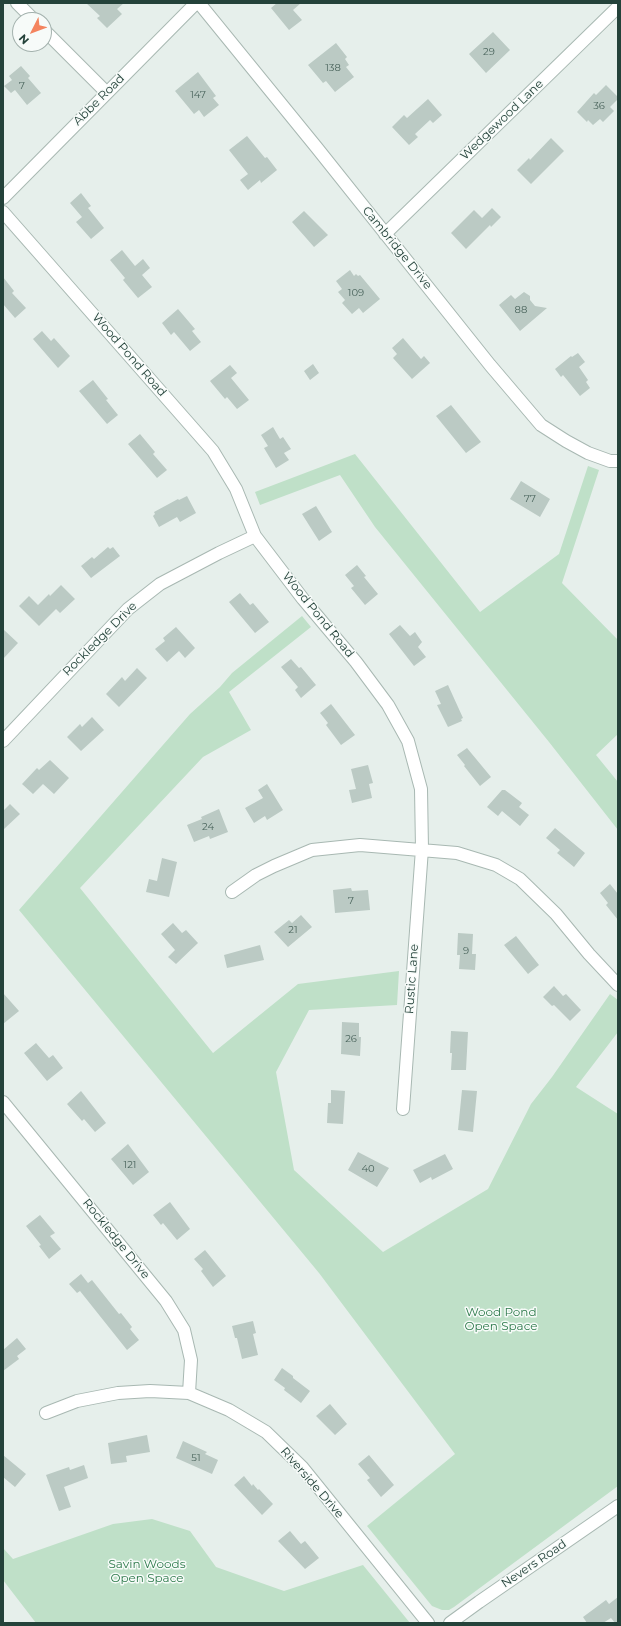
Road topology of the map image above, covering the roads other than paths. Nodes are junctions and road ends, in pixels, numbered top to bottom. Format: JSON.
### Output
{"nodes":[{"id":1,"x":17,"y":3,"type":"edge"},
{"id":2,"x":198,"y":3,"type":"edge"},
{"id":3,"x":618,"y":7,"type":"edge"},
{"id":4,"x":26,"y":12,"type":"edge"},
{"id":5,"x":52,"y":38,"type":"edge"},
{"id":6,"x":106,"y":92,"type":"junction"},
{"id":7,"x":3,"y":198,"type":"edge"},
{"id":8,"x":3,"y":212,"type":"edge"},
{"id":9,"x":385,"y":234,"type":"junction"},
{"id":10,"x":618,"y":461,"type":"edge"},
{"id":11,"x":255,"y":536,"type":"junction"},
{"id":12,"x":3,"y":741,"type":"edge"},
{"id":13,"x":422,"y":849,"type":"junction"},
{"id":14,"x":232,"y":892,"type":"dead end"},
{"id":15,"x":618,"y":985,"type":"edge"},
{"id":16,"x":3,"y":1102,"type":"edge"},
{"id":17,"x":403,"y":1109,"type":"dead end"},
{"id":18,"x":189,"y":1393,"type":"junction"},
{"id":19,"x":46,"y":1413,"type":"dead end"},
{"id":20,"x":618,"y":1506,"type":"edge"},
{"id":21,"x":428,"y":1623,"type":"edge"},
{"id":22,"x":450,"y":1623,"type":"edge"}],
"edges":[{"from":1,"to":4,"type":"street"},
{"from":2,"to":6,"type":"street","name":"Abbe Road"},
{"from":2,"to":9,"type":"street","name":"Cambridge Drive"},
{"from":3,"to":9,"type":"street","name":"Wedgewood Lane"},
{"from":5,"to":6,"type":"street"},
{"from":6,"to":7,"type":"street","name":"Abbe Road"},
{"from":8,"to":11,"type":"street","name":"Wood Pond Road"},
{"from":9,"to":10,"type":"street","name":"Cambridge Drive"},
{"from":11,"to":12,"type":"street","name":"Rockledge Drive"},
{"from":11,"to":13,"type":"street","name":"Wood Pond Road"},
{"from":13,"to":14,"type":"street"},
{"from":13,"to":15,"type":"street"},
{"from":13,"to":17,"type":"street","name":"Rustic Lane"},
{"from":16,"to":18,"type":"street","name":"Rockledge Drive"},
{"from":18,"to":19,"type":"street","name":"Riverside Drive"},
{"from":18,"to":21,"type":"street","name":"Riverside Drive"},
{"from":20,"to":22,"type":"street","name":"Nevers Road"}]}
